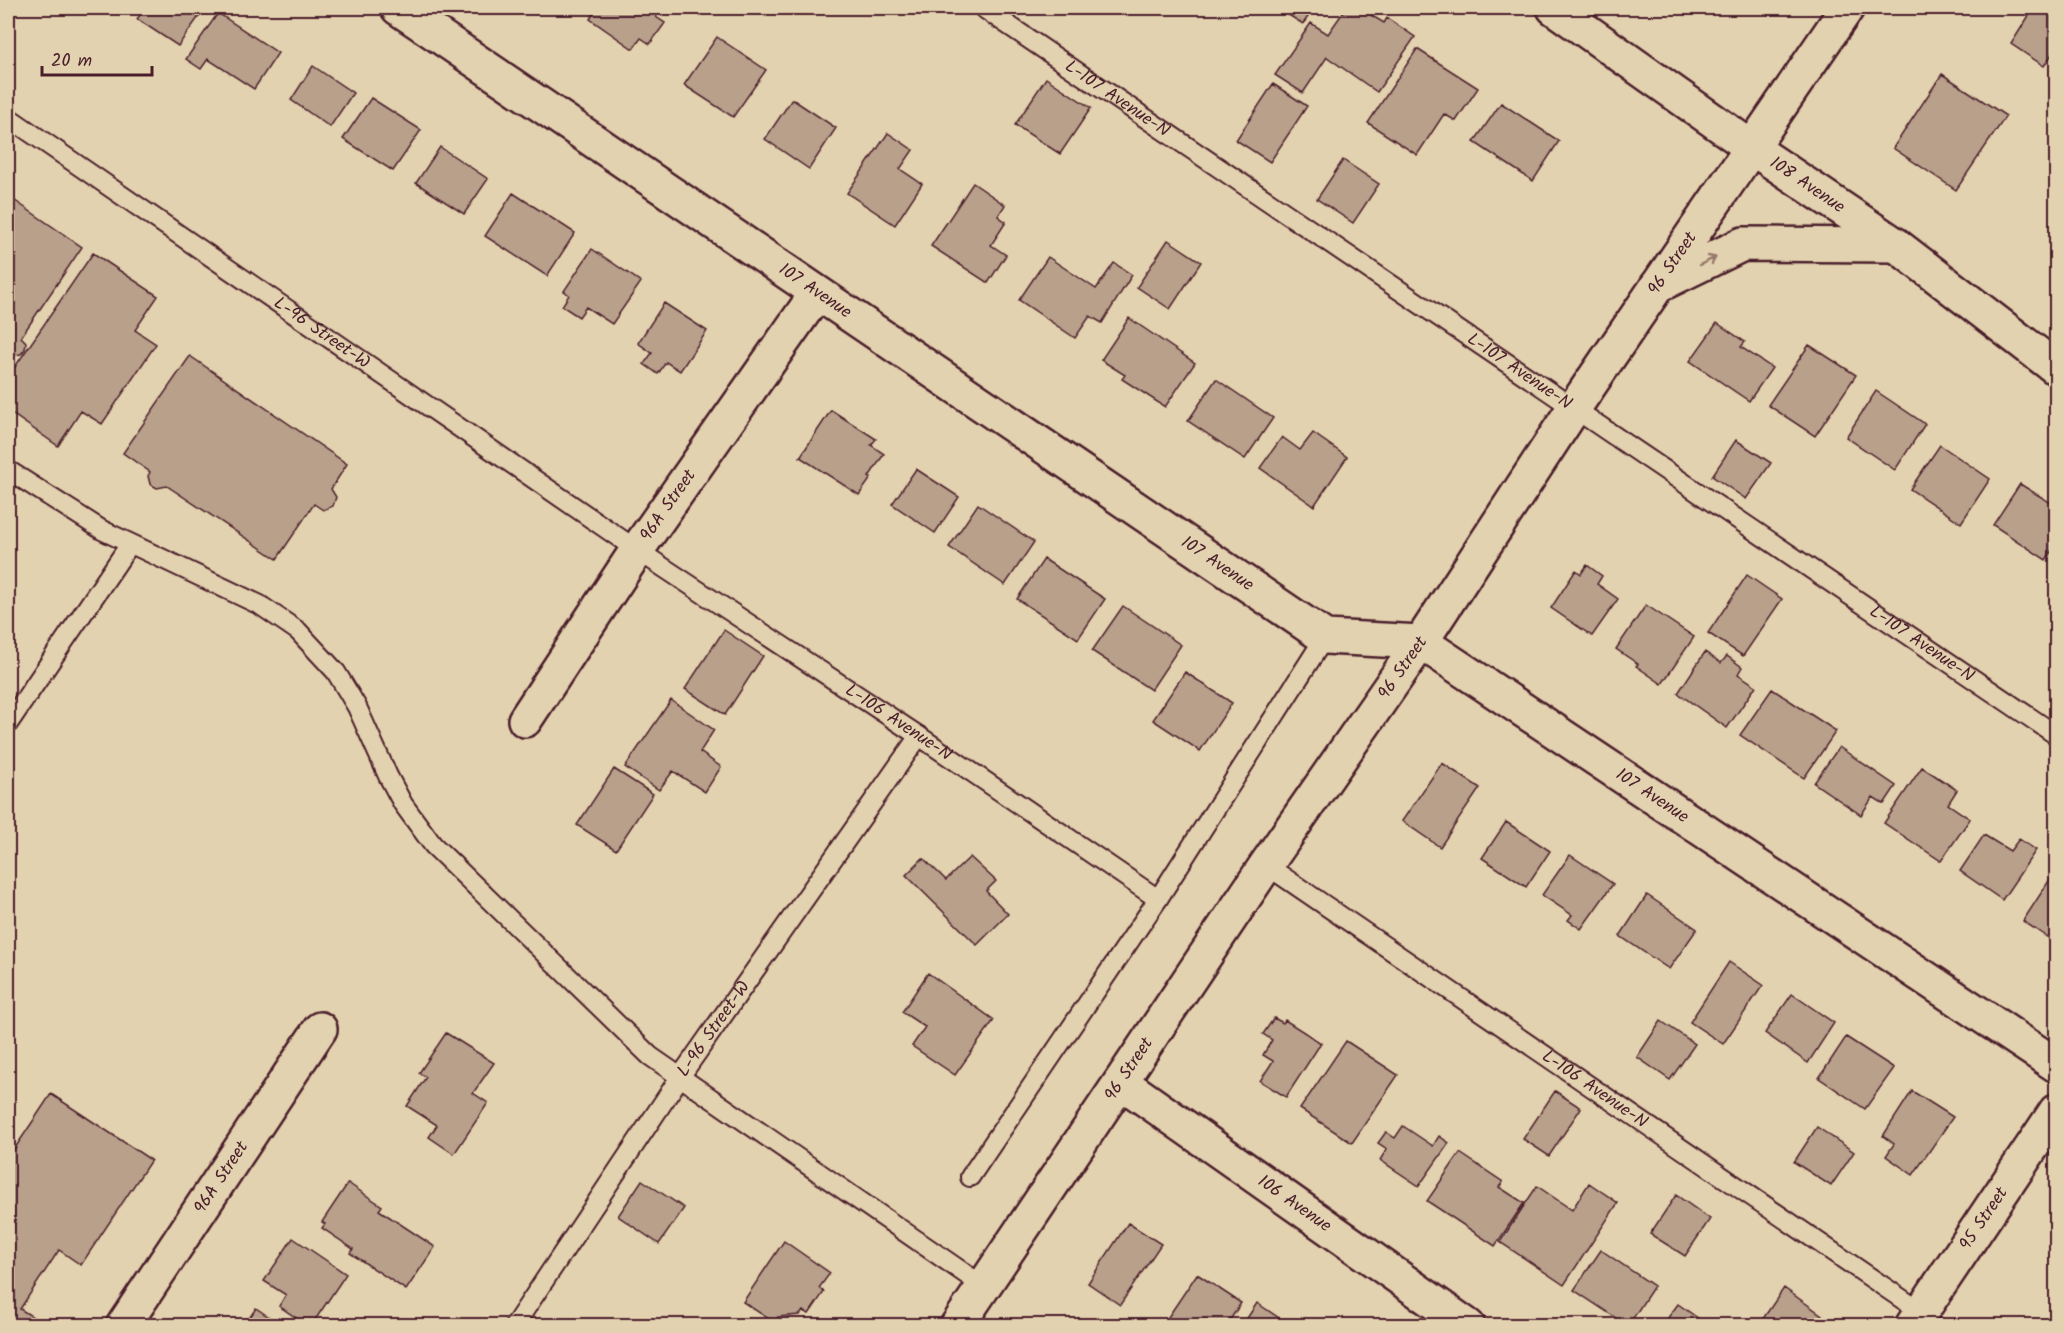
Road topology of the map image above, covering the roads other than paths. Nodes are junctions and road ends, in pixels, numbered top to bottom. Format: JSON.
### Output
{"nodes":[{"id":1,"x":398,"y":8,"type":"edge"},
{"id":2,"x":983,"y":8,"type":"edge"},
{"id":3,"x":1554,"y":8,"type":"edge"},
{"id":4,"x":1847,"y":8,"type":"edge"},
{"id":5,"x":8,"y":117,"type":"edge"},
{"id":6,"x":1752,"y":148,"type":"junction"},
{"id":7,"x":1896,"y":245,"type":"junction"},
{"id":8,"x":1656,"y":287,"type":"junction"},
{"id":9,"x":817,"y":293,"type":"junction"},
{"id":10,"x":2056,"y":368,"type":"edge"},
{"id":11,"x":1574,"y":408,"type":"junction"},
{"id":12,"x":8,"y":470,"type":"edge"},
{"id":13,"x":130,"y":544,"type":"junction"},
{"id":14,"x":637,"y":550,"type":"junction"},
{"id":15,"x":1325,"y":637,"type":"junction"},
{"id":16,"x":1422,"y":642,"type":"junction"},
{"id":17,"x":525,"y":720,"type":"dead end"},
{"id":18,"x":8,"y":724,"type":"edge"},
{"id":19,"x":2056,"y":735,"type":"edge"},
{"id":20,"x":919,"y":736,"type":"junction"},
{"id":21,"x":1266,"y":865,"type":"junction"},
{"id":22,"x":1158,"y":899,"type":"junction"},
{"id":23,"x":320,"y":1029,"type":"dead end"},
{"id":24,"x":2056,"y":1065,"type":"edge"},
{"id":25,"x":680,"y":1077,"type":"junction"},
{"id":26,"x":1121,"y":1082,"type":"junction"},
{"id":27,"x":2056,"y":1111,"type":"edge"},
{"id":28,"x":970,"y":1177,"type":"dead end"},
{"id":29,"x":983,"y":1286,"type":"junction"},
{"id":30,"x":1916,"y":1319,"type":"edge"},
{"id":31,"x":957,"y":1325,"type":"edge"},
{"id":32,"x":123,"y":1326,"type":"edge"},
{"id":33,"x":514,"y":1326,"type":"edge"},
{"id":34,"x":1468,"y":1326,"type":"edge"}],
"edges":[{"from":1,"to":9,"type":"street","name":"107 Avenue"},
{"from":2,"to":11,"type":"lane","name":"L-107 Avenue-N"},
{"from":3,"to":6,"type":"street","name":"108 Avenue"},
{"from":4,"to":6,"type":"street","name":"96 Street"},
{"from":5,"to":14,"type":"lane","name":"L-96 Street-W"},
{"from":6,"to":7,"type":"street","name":"108 Avenue"},
{"from":6,"to":8,"type":"street","name":"96 Street"},
{"from":8,"to":7,"type":"street","one_way":true},
{"from":7,"to":10,"type":"street","name":"108 Avenue"},
{"from":8,"to":11,"type":"street","name":"96 Street"},
{"from":9,"to":14,"type":"street","name":"96A Street"},
{"from":9,"to":15,"type":"street","name":"107 Avenue"},
{"from":11,"to":16,"type":"street","name":"96 Street"},
{"from":11,"to":19,"type":"lane","name":"L-107 Avenue-N"},
{"from":12,"to":13,"type":"lane"},
{"from":13,"to":18,"type":"lane"},
{"from":13,"to":25,"type":"lane"},
{"from":14,"to":17,"type":"street","name":"96A Street"},
{"from":14,"to":20,"type":"lane","name":"L-106 Avenue-N"},
{"from":15,"to":16,"type":"street"},
{"from":15,"to":22,"type":"lane"},
{"from":16,"to":21,"type":"street","name":"96 Street"},
{"from":16,"to":24,"type":"street","name":"107 Avenue"},
{"from":20,"to":22,"type":"lane","name":"L-106 Avenue-N"},
{"from":20,"to":25,"type":"lane","name":"L-96 Street-W"},
{"from":21,"to":26,"type":"street","name":"96 Street"},
{"from":21,"to":30,"type":"lane","name":"L-106 Avenue-N"},
{"from":22,"to":28,"type":"lane"},
{"from":23,"to":32,"type":"street","name":"96A Street"},
{"from":25,"to":29,"type":"lane"},
{"from":25,"to":33,"type":"lane","name":"L-96 Street-W"},
{"from":26,"to":29,"type":"street","name":"96 Street"},
{"from":26,"to":34,"type":"street","name":"106 Avenue"},
{"from":27,"to":30,"type":"street","name":"95 Street"},
{"from":29,"to":31,"type":"street","name":"96 Street"}]}
